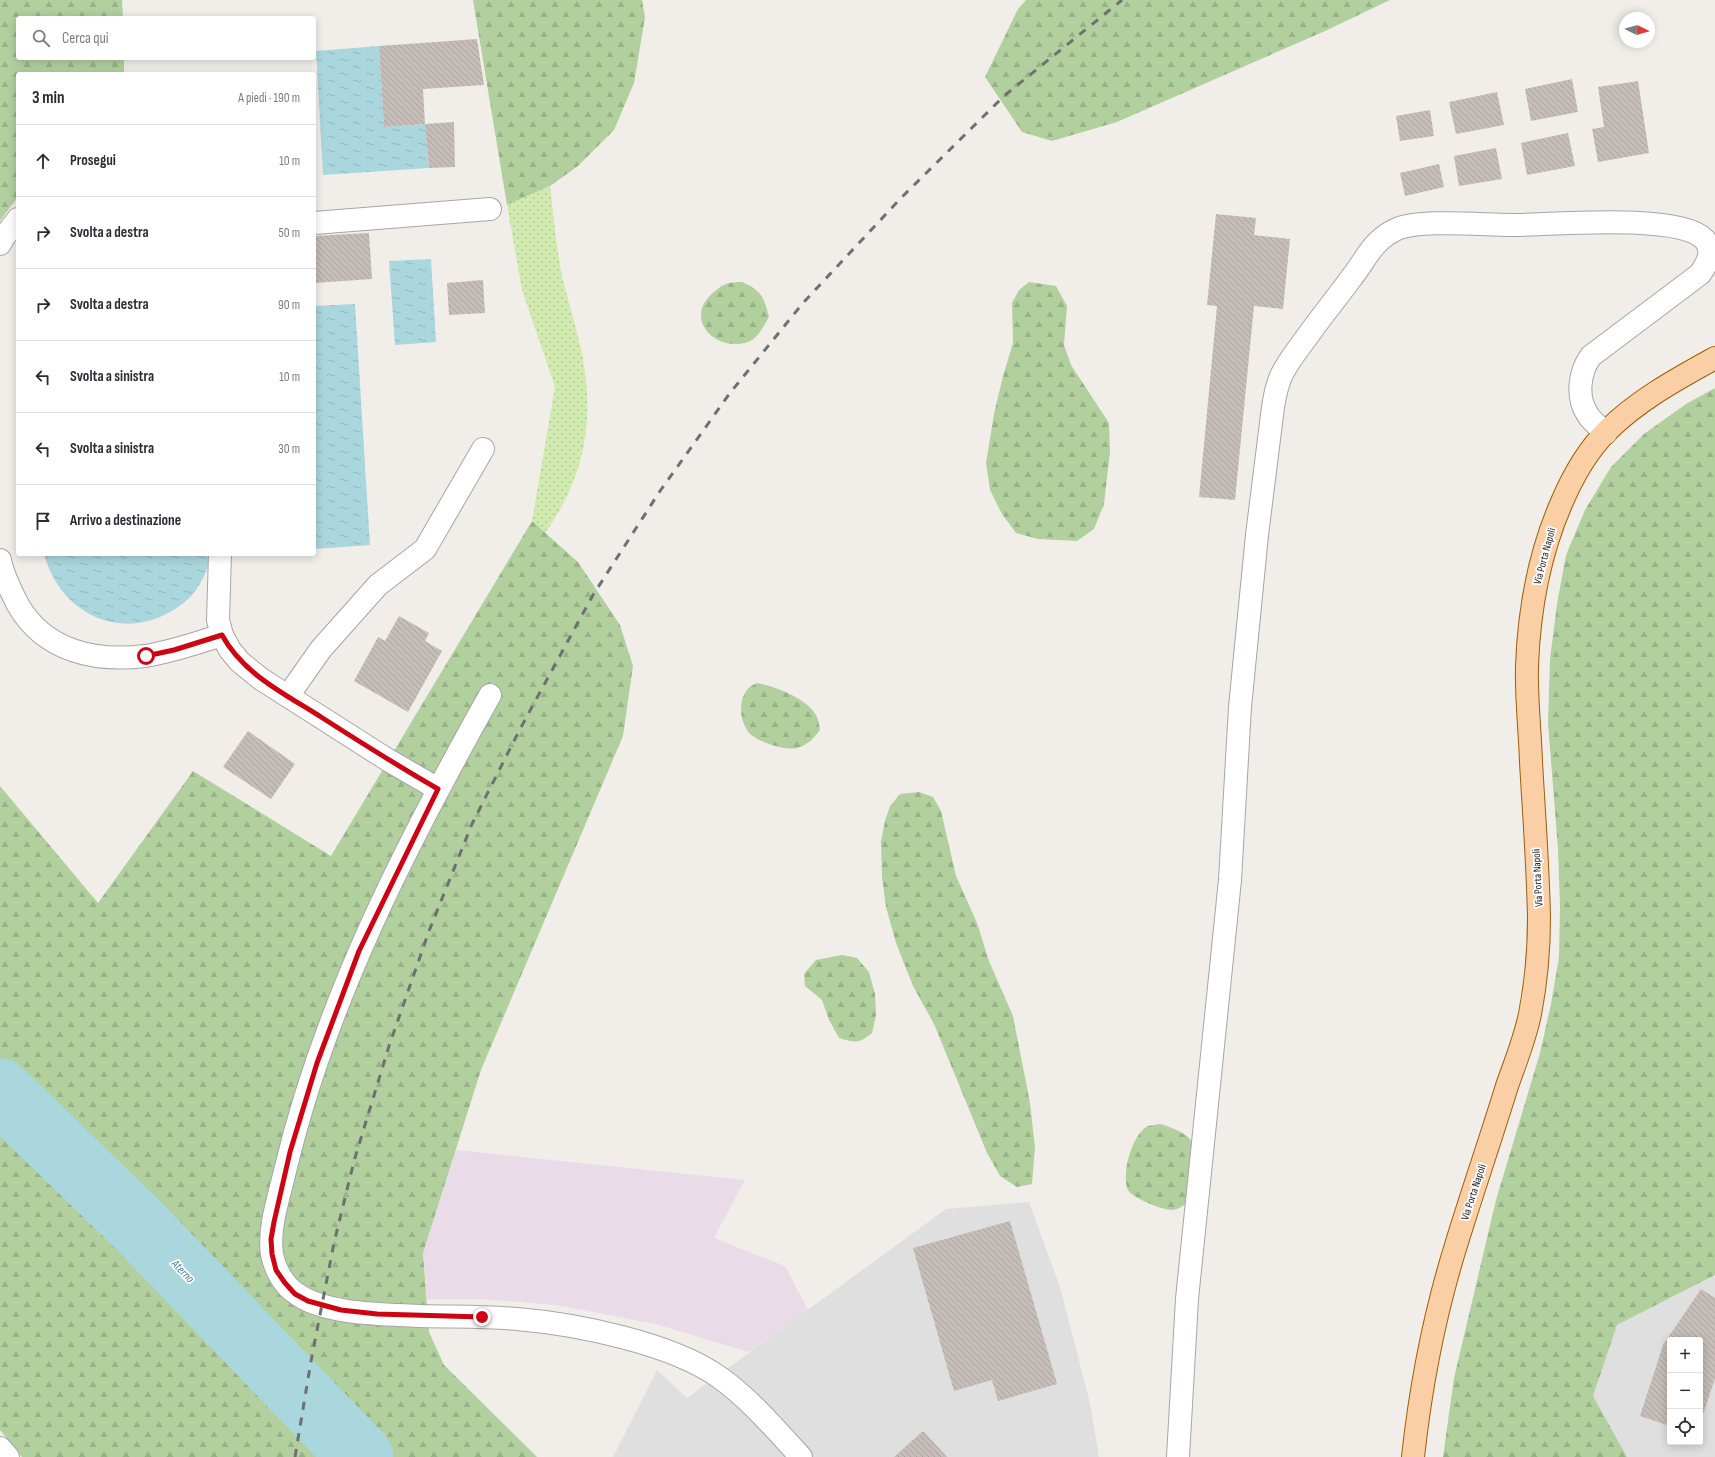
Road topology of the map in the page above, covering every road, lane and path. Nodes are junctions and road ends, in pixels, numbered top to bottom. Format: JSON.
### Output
{"nodes":[{"id":1,"x":490,"y":209,"type":"dead end"},
{"id":2,"x":16,"y":221,"type":"edge"},
{"id":3,"x":316,"y":223,"type":"edge"},
{"id":4,"x":0,"y":244,"type":"edge"},
{"id":5,"x":1715,"y":358,"type":"edge"},
{"id":6,"x":1606,"y":433,"type":"junction"},
{"id":7,"x":483,"y":449,"type":"dead end"},
{"id":8,"x":220,"y":556,"type":"edge"},
{"id":9,"x":0,"y":560,"type":"edge"},
{"id":10,"x":222,"y":635,"type":"junction"},
{"id":11,"x":490,"y":695,"type":"dead end"},
{"id":12,"x":288,"y":696,"type":"junction"},
{"id":13,"x":438,"y":789,"type":"junction"},
{"id":14,"x":0,"y":1448,"type":"edge"},
{"id":15,"x":8,"y":1457,"type":"edge"},
{"id":16,"x":801,"y":1457,"type":"edge"},
{"id":17,"x":1178,"y":1457,"type":"edge"},
{"id":18,"x":1413,"y":1457,"type":"edge"}],
"edges":[{"from":1,"to":3,"type":"street"},
{"from":2,"to":4,"type":"street"},
{"from":5,"to":6,"type":"main road","name":"Via Porta Napoli"},
{"from":6,"to":17,"type":"street"},
{"from":6,"to":18,"type":"main road","name":"Via Porta Napoli"},
{"from":7,"to":12,"type":"street"},
{"from":8,"to":10,"type":"street"},
{"from":9,"to":10,"type":"street"},
{"from":10,"to":12,"type":"street"},
{"from":11,"to":13,"type":"street"},
{"from":12,"to":13,"type":"street"},
{"from":13,"to":16,"type":"street"},
{"from":14,"to":15,"type":"street"}]}
